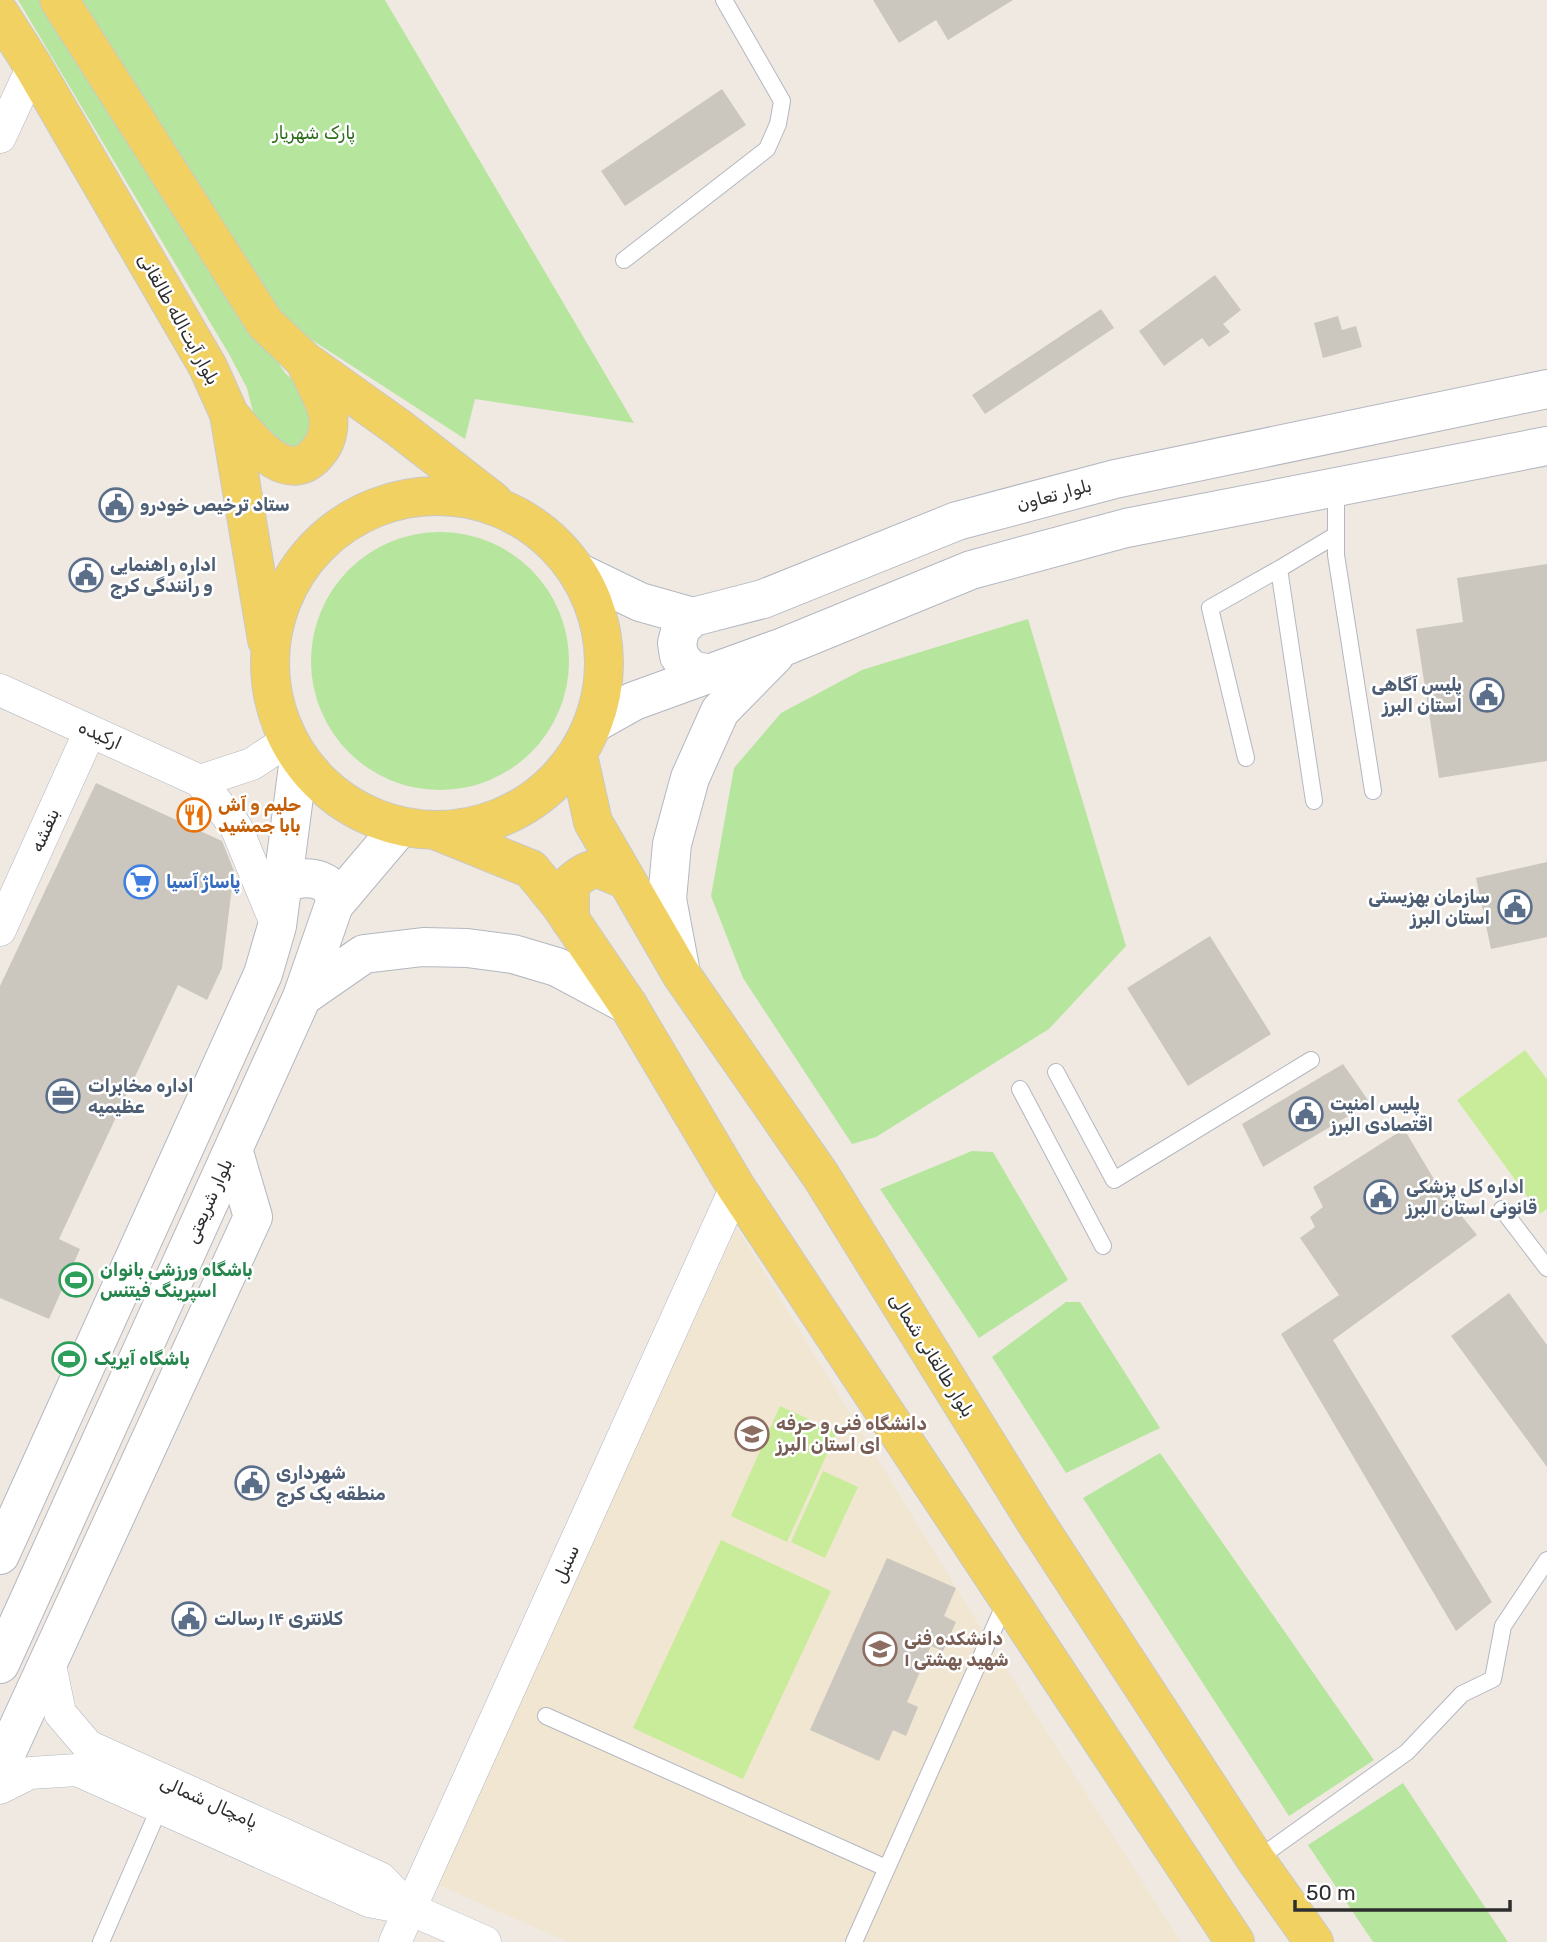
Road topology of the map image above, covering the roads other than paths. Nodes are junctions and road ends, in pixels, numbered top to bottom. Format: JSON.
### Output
{"nodes":[{"id":1,"x":59,"y":0,"type":"edge"},
{"id":2,"x":724,"y":0,"type":"edge"},
{"id":3,"x":0,"y":14,"type":"edge"},
{"id":4,"x":33,"y":66,"type":"junction"},
{"id":5,"x":0,"y":137,"type":"edge"},
{"id":6,"x":624,"y":260,"type":"dead end"},
{"id":7,"x":305,"y":361,"type":"junction"},
{"id":8,"x":1547,"y":389,"type":"edge"},
{"id":9,"x":229,"y":414,"type":"junction"},
{"id":10,"x":1547,"y":446,"type":"edge"},
{"id":11,"x":1336,"y":487,"type":"junction"},
{"id":12,"x":500,"y":506,"type":"junction"},
{"id":13,"x":1336,"y":535,"type":"junction"},
{"id":14,"x":1279,"y":569,"type":"junction"},
{"id":15,"x":580,"y":573,"type":"junction"},
{"id":16,"x":693,"y":617,"type":"junction"},
{"id":17,"x":783,"y":647,"type":"junction"},
{"id":18,"x":269,"y":656,"type":"junction"},
{"id":19,"x":711,"y":674,"type":"junction"},
{"id":20,"x":0,"y":690,"type":"edge"},
{"id":21,"x":90,"y":731,"type":"junction"},
{"id":22,"x":585,"y":739,"type":"junction"},
{"id":23,"x":293,"y":749,"type":"junction"},
{"id":24,"x":1246,"y":758,"type":"dead end"},
{"id":25,"x":200,"y":781,"type":"junction"},
{"id":26,"x":1373,"y":791,"type":"dead end"},
{"id":27,"x":1314,"y":801,"type":"dead end"},
{"id":28,"x":400,"y":827,"type":"junction"},
{"id":29,"x":438,"y":831,"type":"junction"},
{"id":30,"x":626,"y":880,"type":"junction"},
{"id":31,"x":282,"y":886,"type":"junction"},
{"id":32,"x":334,"y":905,"type":"junction"},
{"id":33,"x":570,"y":919,"type":"junction"},
{"id":34,"x":276,"y":926,"type":"junction"},
{"id":35,"x":0,"y":930,"type":"edge"},
{"id":36,"x":681,"y":974,"type":"junction"},
{"id":37,"x":302,"y":997,"type":"junction"},
{"id":38,"x":628,"y":1005,"type":"junction"},
{"id":39,"x":1311,"y":1060,"type":"dead end"},
{"id":40,"x":1056,"y":1072,"type":"dead end"},
{"id":41,"x":1020,"y":1089,"type":"dead end"},
{"id":42,"x":233,"y":1149,"type":"junction"},
{"id":43,"x":736,"y":1187,"type":"junction"},
{"id":44,"x":1502,"y":1209,"type":"dead end"},
{"id":45,"x":1103,"y":1246,"type":"dead end"},
{"id":46,"x":1547,"y":1268,"type":"edge"},
{"id":47,"x":0,"y":1555,"type":"edge"},
{"id":48,"x":1547,"y":1560,"type":"edge"},
{"id":49,"x":1007,"y":1599,"type":"junction"},
{"id":50,"x":50,"y":1660,"type":"junction"},
{"id":51,"x":0,"y":1664,"type":"edge"},
{"id":52,"x":546,"y":1716,"type":"dead end"},
{"id":53,"x":0,"y":1767,"type":"edge"},
{"id":54,"x":0,"y":1788,"type":"edge"},
{"id":55,"x":165,"y":1795,"type":"junction"},
{"id":56,"x":1256,"y":1860,"type":"junction"},
{"id":57,"x":886,"y":1868,"type":"junction"},
{"id":58,"x":410,"y":1909,"type":"junction"},
{"id":59,"x":101,"y":1942,"type":"edge"},
{"id":60,"x":395,"y":1942,"type":"edge"},
{"id":61,"x":485,"y":1942,"type":"edge"},
{"id":62,"x":854,"y":1942,"type":"edge"},
{"id":63,"x":1236,"y":1942,"type":"edge"},
{"id":64,"x":1314,"y":1942,"type":"edge"}],
"edges":[{"from":1,"to":7,"type":"main road"},
{"from":2,"to":6,"type":"lane"},
{"from":3,"to":4,"type":"main road","name":"بلوار آیت‌الله طالقانی"},
{"from":4,"to":5,"type":"street"},
{"from":4,"to":9,"type":"main road","name":"بلوار آیت‌الله طالقانی"},
{"from":7,"to":9,"type":"main road"},
{"from":7,"to":12,"type":"main road"},
{"from":8,"to":16,"type":"main road","name":"بلوار تعاون"},
{"from":9,"to":18,"type":"main road","name":"بلوار آیت‌الله طالقانی"},
{"from":10,"to":11,"type":"main road"},
{"from":11,"to":13,"type":"lane"},
{"from":11,"to":17,"type":"main road"},
{"from":12,"to":15,"type":"main road"},
{"from":12,"to":18,"type":"main road"},
{"from":13,"to":14,"type":"lane"},
{"from":13,"to":26,"type":"lane"},
{"from":14,"to":24,"type":"lane"},
{"from":14,"to":27,"type":"lane"},
{"from":15,"to":16,"type":"main road"},
{"from":15,"to":22,"type":"main road"},
{"from":16,"to":19,"type":"main road"},
{"from":17,"to":19,"type":"main road"},
{"from":17,"to":36,"type":"main road"},
{"from":18,"to":23,"type":"main road"},
{"from":19,"to":22,"type":"main road"},
{"from":20,"to":21,"type":"street","name":"ارکیده"},
{"from":21,"to":25,"type":"street","name":"ارکیده"},
{"from":21,"to":35,"type":"street","name":"بنفشه"},
{"from":22,"to":29,"type":"main road"},
{"from":22,"to":30,"type":"main road","name":"بلوار طالقانی شمالی"},
{"from":23,"to":25,"type":"street"},
{"from":23,"to":28,"type":"main road"},
{"from":23,"to":31,"type":"main road"},
{"from":25,"to":34,"type":"street","name":"ارکیده"},
{"from":28,"to":29,"type":"main road"},
{"from":28,"to":32,"type":"main road","name":"بلوار شریعتی"},
{"from":29,"to":33,"type":"main road"},
{"from":30,"to":33,"type":"main road"},
{"from":30,"to":36,"type":"main road","name":"بلوار طالقانی شمالی"},
{"from":31,"to":32,"type":"main road"},
{"from":31,"to":34,"type":"main road"},
{"from":32,"to":37,"type":"main road","name":"بلوار شریعتی"},
{"from":33,"to":38,"type":"main road"},
{"from":34,"to":47,"type":"main road"},
{"from":36,"to":56,"type":"main road","name":"بلوار طالقانی شمالی"},
{"from":37,"to":38,"type":"main road"},
{"from":37,"to":42,"type":"main road","name":"بلوار شریعتی"},
{"from":38,"to":43,"type":"main road"},
{"from":39,"to":40,"type":"lane"},
{"from":41,"to":45,"type":"lane"},
{"from":42,"to":50,"type":"main road"},
{"from":42,"to":51,"type":"main road","name":"بلوار شریعتی"},
{"from":43,"to":49,"type":"main road"},
{"from":43,"to":58,"type":"street","name":"سنبل"},
{"from":44,"to":46,"type":"lane"},
{"from":48,"to":56,"type":"lane"},
{"from":49,"to":57,"type":"lane"},
{"from":49,"to":63,"type":"main road"},
{"from":50,"to":53,"type":"main road"},
{"from":50,"to":55,"type":"street","name":"پامچال شمالی"},
{"from":52,"to":57,"type":"lane"},
{"from":54,"to":55,"type":"street","name":"پامچال شمالی"},
{"from":55,"to":58,"type":"street","name":"پامچال شمالی"},
{"from":55,"to":59,"type":"lane"},
{"from":56,"to":64,"type":"main road","name":"بلوار طالقانی شمالی"},
{"from":57,"to":62,"type":"lane"},
{"from":58,"to":60,"type":"street","name":"سنبل"},
{"from":58,"to":61,"type":"street","name":"پامچال شمالی"}]}
